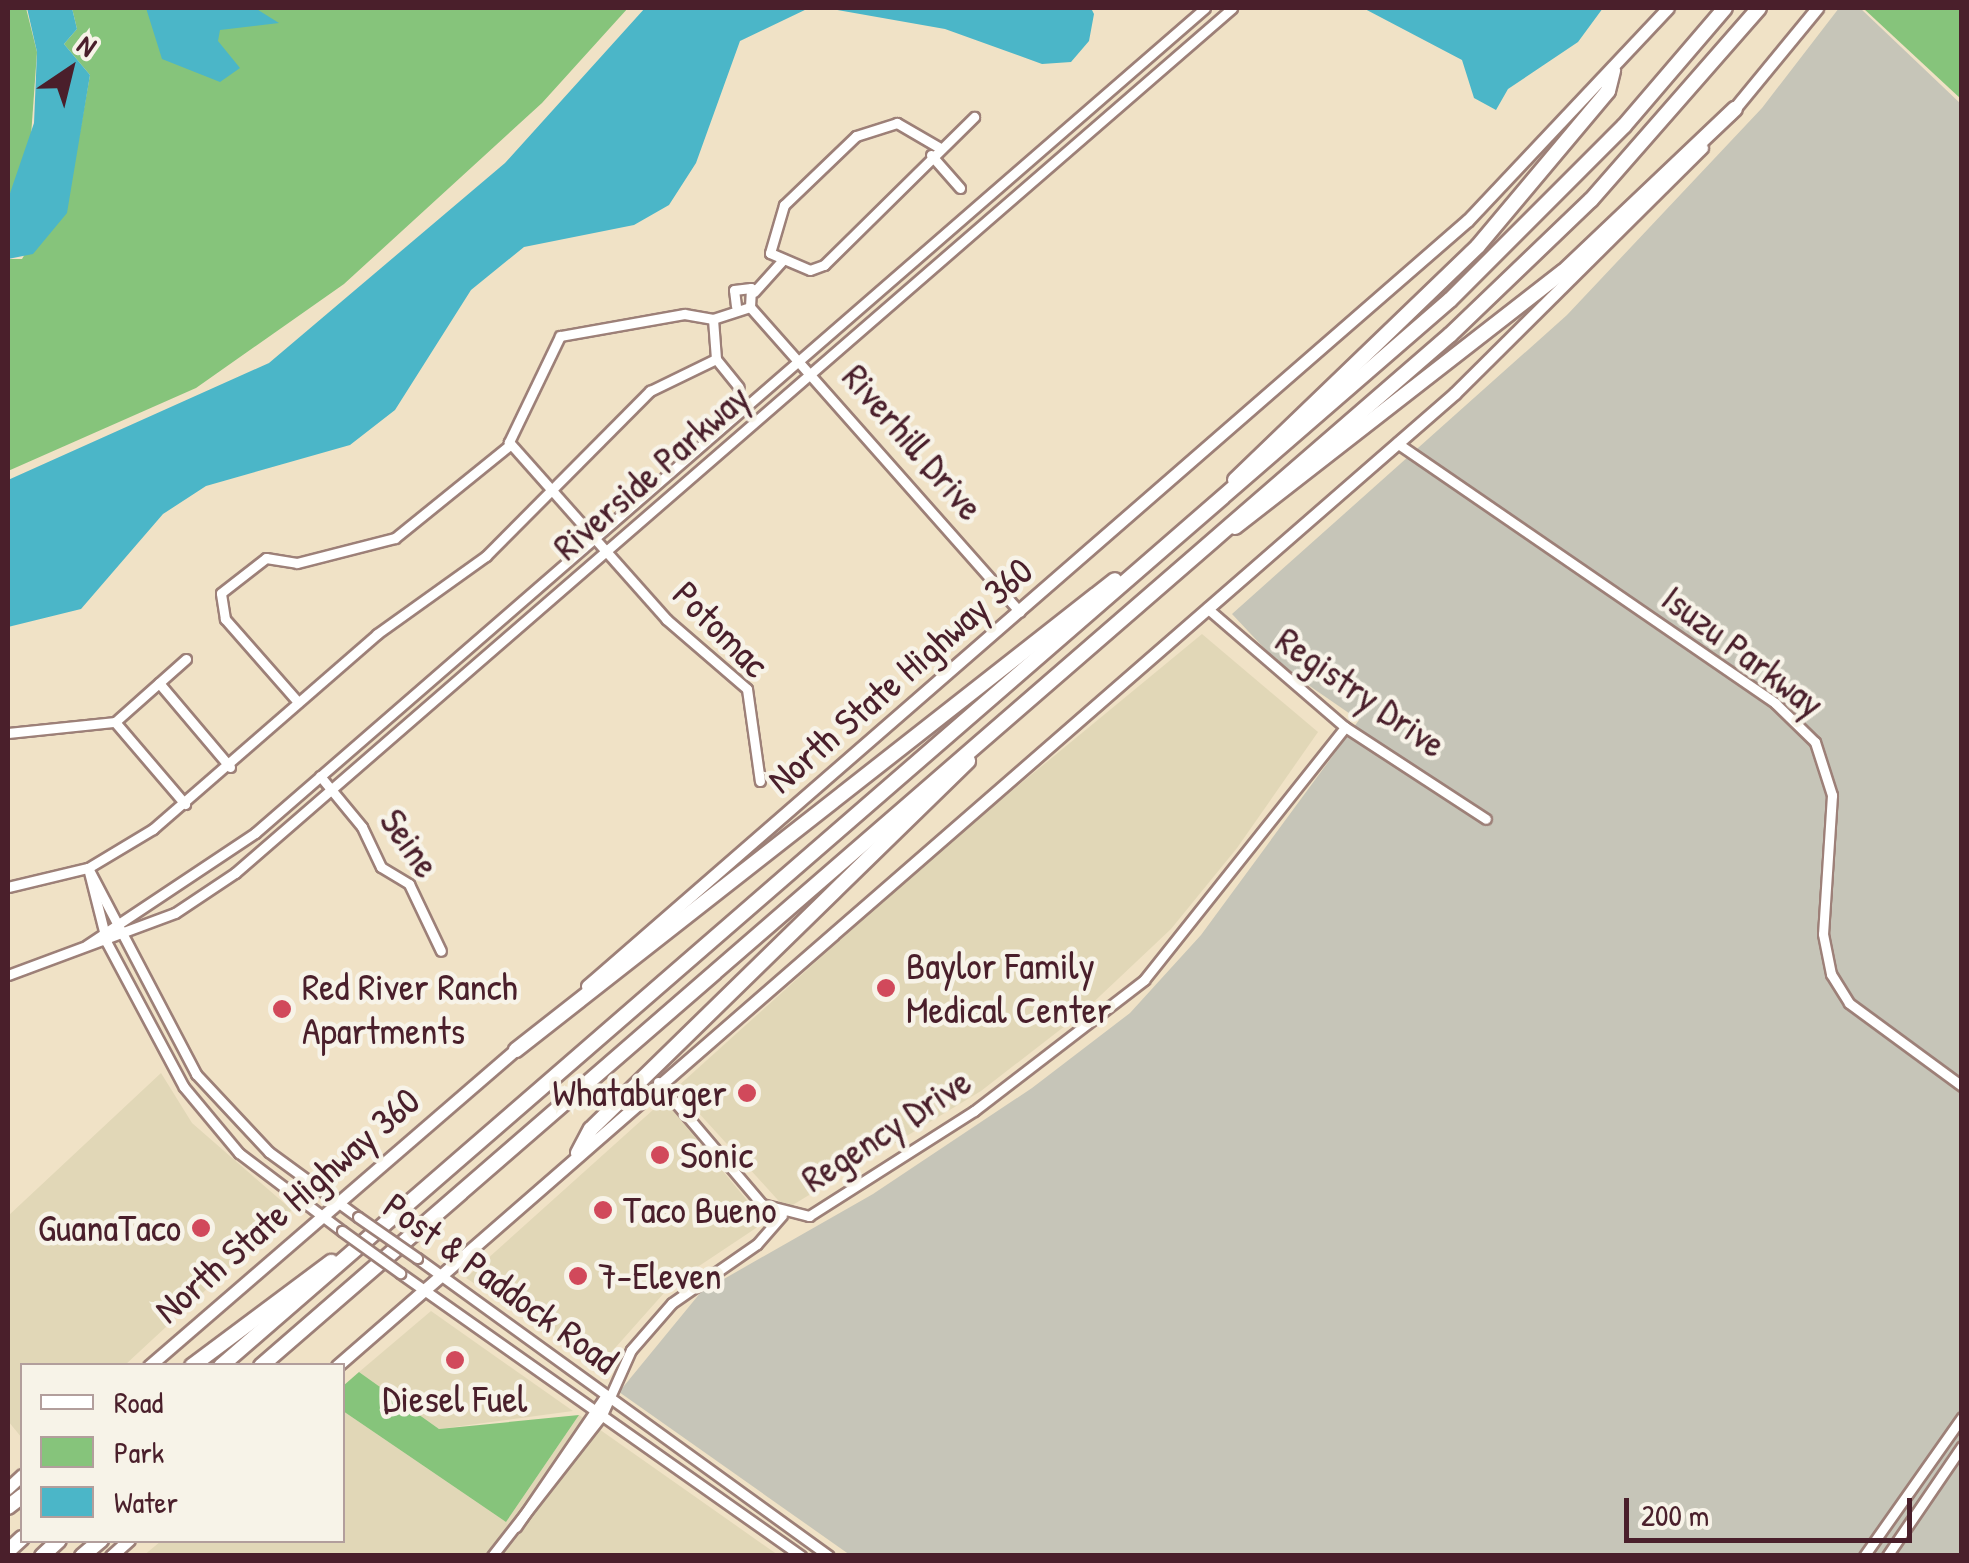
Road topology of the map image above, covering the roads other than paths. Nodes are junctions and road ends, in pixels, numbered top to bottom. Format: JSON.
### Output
{"nodes":[{"id":1,"x":1205,"y":8,"type":"edge"},
{"id":2,"x":1232,"y":8,"type":"edge"},
{"id":3,"x":1668,"y":8,"type":"edge"},
{"id":4,"x":1725,"y":8,"type":"edge"},
{"id":5,"x":1759,"y":8,"type":"edge"},
{"id":6,"x":1812,"y":11,"type":"edge"},
{"id":7,"x":1174,"y":35,"type":"junction"},
{"id":8,"x":1185,"y":48,"type":"junction"},
{"id":9,"x":1614,"y":71,"type":"junction"},
{"id":10,"x":1735,"y":109,"type":"junction"},
{"id":11,"x":974,"y":116,"type":"dead end"},
{"id":12,"x":935,"y":151,"type":"junction"},
{"id":13,"x":960,"y":188,"type":"dead end"},
{"id":14,"x":782,"y":261,"type":"junction"},
{"id":15,"x":754,"y":292,"type":"junction"},
{"id":16,"x":736,"y":306,"type":"junction"},
{"id":17,"x":750,"y":307,"type":"junction"},
{"id":18,"x":713,"y":319,"type":"junction"},
{"id":19,"x":800,"y":357,"type":"junction"},
{"id":20,"x":716,"y":359,"type":"junction"},
{"id":21,"x":812,"y":372,"type":"junction"},
{"id":22,"x":738,"y":387,"type":"dead end"},
{"id":23,"x":1397,"y":443,"type":"junction"},
{"id":24,"x":510,"y":445,"type":"junction"},
{"id":25,"x":559,"y":488,"type":"junction"},
{"id":26,"x":1228,"y":494,"type":"junction"},
{"id":27,"x":1229,"y":529,"type":"junction"},
{"id":28,"x":595,"y":537,"type":"junction"},
{"id":29,"x":606,"y":550,"type":"junction"},
{"id":30,"x":1142,"y":568,"type":"junction"},
{"id":31,"x":1207,"y":608,"type":"junction"},
{"id":32,"x":1020,"y":612,"type":"junction"},
{"id":33,"x":186,"y":659,"type":"dead end"},
{"id":34,"x":159,"y":683,"type":"junction"},
{"id":35,"x":298,"y":702,"type":"junction"},
{"id":36,"x":115,"y":722,"type":"junction"},
{"id":37,"x":1344,"y":727,"type":"junction"},
{"id":38,"x":8,"y":732,"type":"edge"},
{"id":39,"x":987,"y":736,"type":"junction"},
{"id":40,"x":230,"y":768,"type":"junction"},
{"id":41,"x":320,"y":776,"type":"junction"},
{"id":42,"x":760,"y":781,"type":"dead end"},
{"id":43,"x":330,"y":788,"type":"junction"},
{"id":44,"x":185,"y":804,"type":"junction"},
{"id":45,"x":1486,"y":820,"type":"dead end"},
{"id":46,"x":88,"y":868,"type":"junction"},
{"id":47,"x":8,"y":887,"type":"edge"},
{"id":48,"x":116,"y":920,"type":"junction"},
{"id":49,"x":101,"y":927,"type":"junction"},
{"id":50,"x":122,"y":936,"type":"junction"},
{"id":51,"x":107,"y":943,"type":"junction"},
{"id":52,"x":87,"y":945,"type":"junction"},
{"id":53,"x":441,"y":951,"type":"dead end"},
{"id":54,"x":8,"y":975,"type":"edge"},
{"id":55,"x":516,"y":1050,"type":"junction"},
{"id":56,"x":658,"y":1082,"type":"junction"},
{"id":57,"x":203,"y":1083,"type":"junction"},
{"id":58,"x":1962,"y":1086,"type":"edge"},
{"id":59,"x":192,"y":1097,"type":"junction"},
{"id":60,"x":578,"y":1153,"type":"junction"},
{"id":61,"x":334,"y":1200,"type":"junction"},
{"id":62,"x":316,"y":1214,"type":"junction"},
{"id":63,"x":782,"y":1215,"type":"junction"},
{"id":64,"x":343,"y":1258,"type":"junction"},
{"id":65,"x":442,"y":1276,"type":"junction"},
{"id":66,"x":425,"y":1291,"type":"junction"},
{"id":67,"x":152,"y":1363,"type":"edge"},
{"id":68,"x":196,"y":1363,"type":"edge"},
{"id":69,"x":224,"y":1363,"type":"edge"},
{"id":70,"x":264,"y":1363,"type":"edge"},
{"id":71,"x":340,"y":1363,"type":"edge"},
{"id":72,"x":606,"y":1394,"type":"junction"},
{"id":73,"x":590,"y":1408,"type":"junction"},
{"id":74,"x":602,"y":1415,"type":"junction"},
{"id":75,"x":1962,"y":1416,"type":"edge"},
{"id":76,"x":1962,"y":1446,"type":"edge"},
{"id":77,"x":515,"y":1530,"type":"junction"},
{"id":78,"x":825,"y":1554,"type":"edge"},
{"id":79,"x":1866,"y":1555,"type":"edge"},
{"id":80,"x":492,"y":1556,"type":"edge"},
{"id":81,"x":800,"y":1556,"type":"edge"},
{"id":82,"x":1887,"y":1556,"type":"edge"}],
"edges":[{"from":1,"to":7,"type":"street","name":"Riverside Parkway"},
{"from":2,"to":8,"type":"street","name":"Riverside Parkway"},
{"from":3,"to":9,"type":"main road","name":"North State Highway 360"},
{"from":4,"to":26,"type":"highway"},
{"from":5,"to":27,"type":"highway"},
{"from":6,"to":10,"type":"main road"},
{"from":7,"to":8,"type":"street"},
{"from":7,"to":19,"type":"street","name":"Riverside Parkway"},
{"from":8,"to":21,"type":"street","name":"Riverside Parkway"},
{"from":9,"to":26,"type":"highway"},
{"from":9,"to":32,"type":"main road","name":"North State Highway 360"},
{"from":10,"to":23,"type":"main road"},
{"from":10,"to":27,"type":"highway"},
{"from":11,"to":12,"type":"street"},
{"from":12,"to":13,"type":"street"},
{"from":12,"to":14,"type":"street"},
{"from":12,"to":14,"type":"street"},
{"from":14,"to":15,"type":"street"},
{"from":15,"to":16,"type":"street"},
{"from":15,"to":17,"type":"street"},
{"from":16,"to":17,"type":"street"},
{"from":16,"to":18,"type":"street"},
{"from":17,"to":19,"type":"street","name":"Riverhill Drive"},
{"from":18,"to":20,"type":"street"},
{"from":18,"to":24,"type":"street"},
{"from":19,"to":21,"type":"street","name":"Riverhill Drive"},
{"from":19,"to":28,"type":"street","name":"Riverside Parkway"},
{"from":20,"to":22,"type":"street"},
{"from":20,"to":25,"type":"street"},
{"from":21,"to":29,"type":"street","name":"Riverside Parkway"},
{"from":21,"to":32,"type":"street","name":"Riverhill Drive"},
{"from":23,"to":31,"type":"main road"},
{"from":23,"to":58,"type":"street","name":"Isuzu Parkway"},
{"from":24,"to":25,"type":"street","name":"Potomac"},
{"from":24,"to":35,"type":"street"},
{"from":25,"to":28,"type":"street","name":"Potomac"},
{"from":25,"to":35,"type":"street"},
{"from":26,"to":30,"type":"highway"},
{"from":27,"to":39,"type":"highway"},
{"from":28,"to":29,"type":"street","name":"Potomac"},
{"from":28,"to":41,"type":"street","name":"Riverside Parkway"},
{"from":29,"to":42,"type":"street","name":"Potomac"},
{"from":29,"to":43,"type":"street","name":"Riverside Parkway"},
{"from":30,"to":55,"type":"highway"},
{"from":30,"to":64,"type":"highway"},
{"from":31,"to":37,"type":"street","name":"Registry Drive"},
{"from":31,"to":56,"type":"main road"},
{"from":32,"to":55,"type":"main road","name":"North State Highway 360"},
{"from":33,"to":34,"type":"street"},
{"from":34,"to":36,"type":"street"},
{"from":34,"to":40,"type":"street"},
{"from":35,"to":40,"type":"street"},
{"from":36,"to":38,"type":"street"},
{"from":36,"to":44,"type":"street"},
{"from":37,"to":45,"type":"street","name":"Registry Drive"},
{"from":37,"to":63,"type":"street","name":"Regency Drive"},
{"from":39,"to":60,"type":"highway"},
{"from":39,"to":70,"type":"highway"},
{"from":40,"to":44,"type":"street"},
{"from":41,"to":43,"type":"street","name":"Seine"},
{"from":41,"to":48,"type":"street","name":"Riverside Parkway"},
{"from":43,"to":50,"type":"street","name":"Riverside Parkway"},
{"from":43,"to":53,"type":"street","name":"Seine"},
{"from":44,"to":46,"type":"street"},
{"from":46,"to":47,"type":"street"},
{"from":46,"to":48,"type":"street","name":"Post & Paddock Road"},
{"from":46,"to":49,"type":"street","name":"Post & Paddock Road"},
{"from":48,"to":49,"type":"street","name":"Riverside Parkway"},
{"from":48,"to":50,"type":"street","name":"Post & Paddock Road"},
{"from":49,"to":51,"type":"street","name":"Post & Paddock Road"},
{"from":49,"to":52,"type":"street","name":"Riverside Parkway"},
{"from":50,"to":51,"type":"street","name":"Riverside Parkway"},
{"from":50,"to":57,"type":"street","name":"Post & Paddock Road"},
{"from":51,"to":52,"type":"street","name":"Riverside Parkway"},
{"from":51,"to":59,"type":"street","name":"Post & Paddock Road"},
{"from":52,"to":54,"type":"street","name":"Riverside Parkway"},
{"from":55,"to":61,"type":"main road","name":"North State Highway 360"},
{"from":56,"to":60,"type":"main road"},
{"from":56,"to":63,"type":"street","name":"Regency Drive"},
{"from":57,"to":59,"type":"street"},
{"from":57,"to":61,"type":"street","name":"Post & Paddock Road"},
{"from":59,"to":62,"type":"street","name":"Post & Paddock Road"},
{"from":60,"to":65,"type":"main road"},
{"from":61,"to":62,"type":"main road","name":"North State Highway 360"},
{"from":61,"to":65,"type":"street","name":"Post & Paddock Road","bridge":true},
{"from":62,"to":66,"type":"street","name":"Post & Paddock Road","bridge":true},
{"from":62,"to":67,"type":"main road","name":"North State Highway 360"},
{"from":63,"to":72,"type":"street"},
{"from":64,"to":68,"type":"highway"},
{"from":64,"to":69,"type":"highway"},
{"from":65,"to":66,"type":"main road"},
{"from":65,"to":72,"type":"street","name":"Post & Paddock Road"},
{"from":66,"to":71,"type":"main road"},
{"from":66,"to":73,"type":"street","name":"Post & Paddock Road"},
{"from":72,"to":73,"type":"street"},
{"from":72,"to":74,"type":"street"},
{"from":72,"to":78,"type":"street","name":"Post & Paddock Road"},
{"from":73,"to":74,"type":"street","name":"Post & Paddock Road"},
{"from":73,"to":77,"type":"street"},
{"from":74,"to":77,"type":"street"},
{"from":74,"to":81,"type":"street","name":"Post & Paddock Road"},
{"from":75,"to":79,"type":"street"},
{"from":76,"to":82,"type":"street"},
{"from":77,"to":80,"type":"street"}]}
